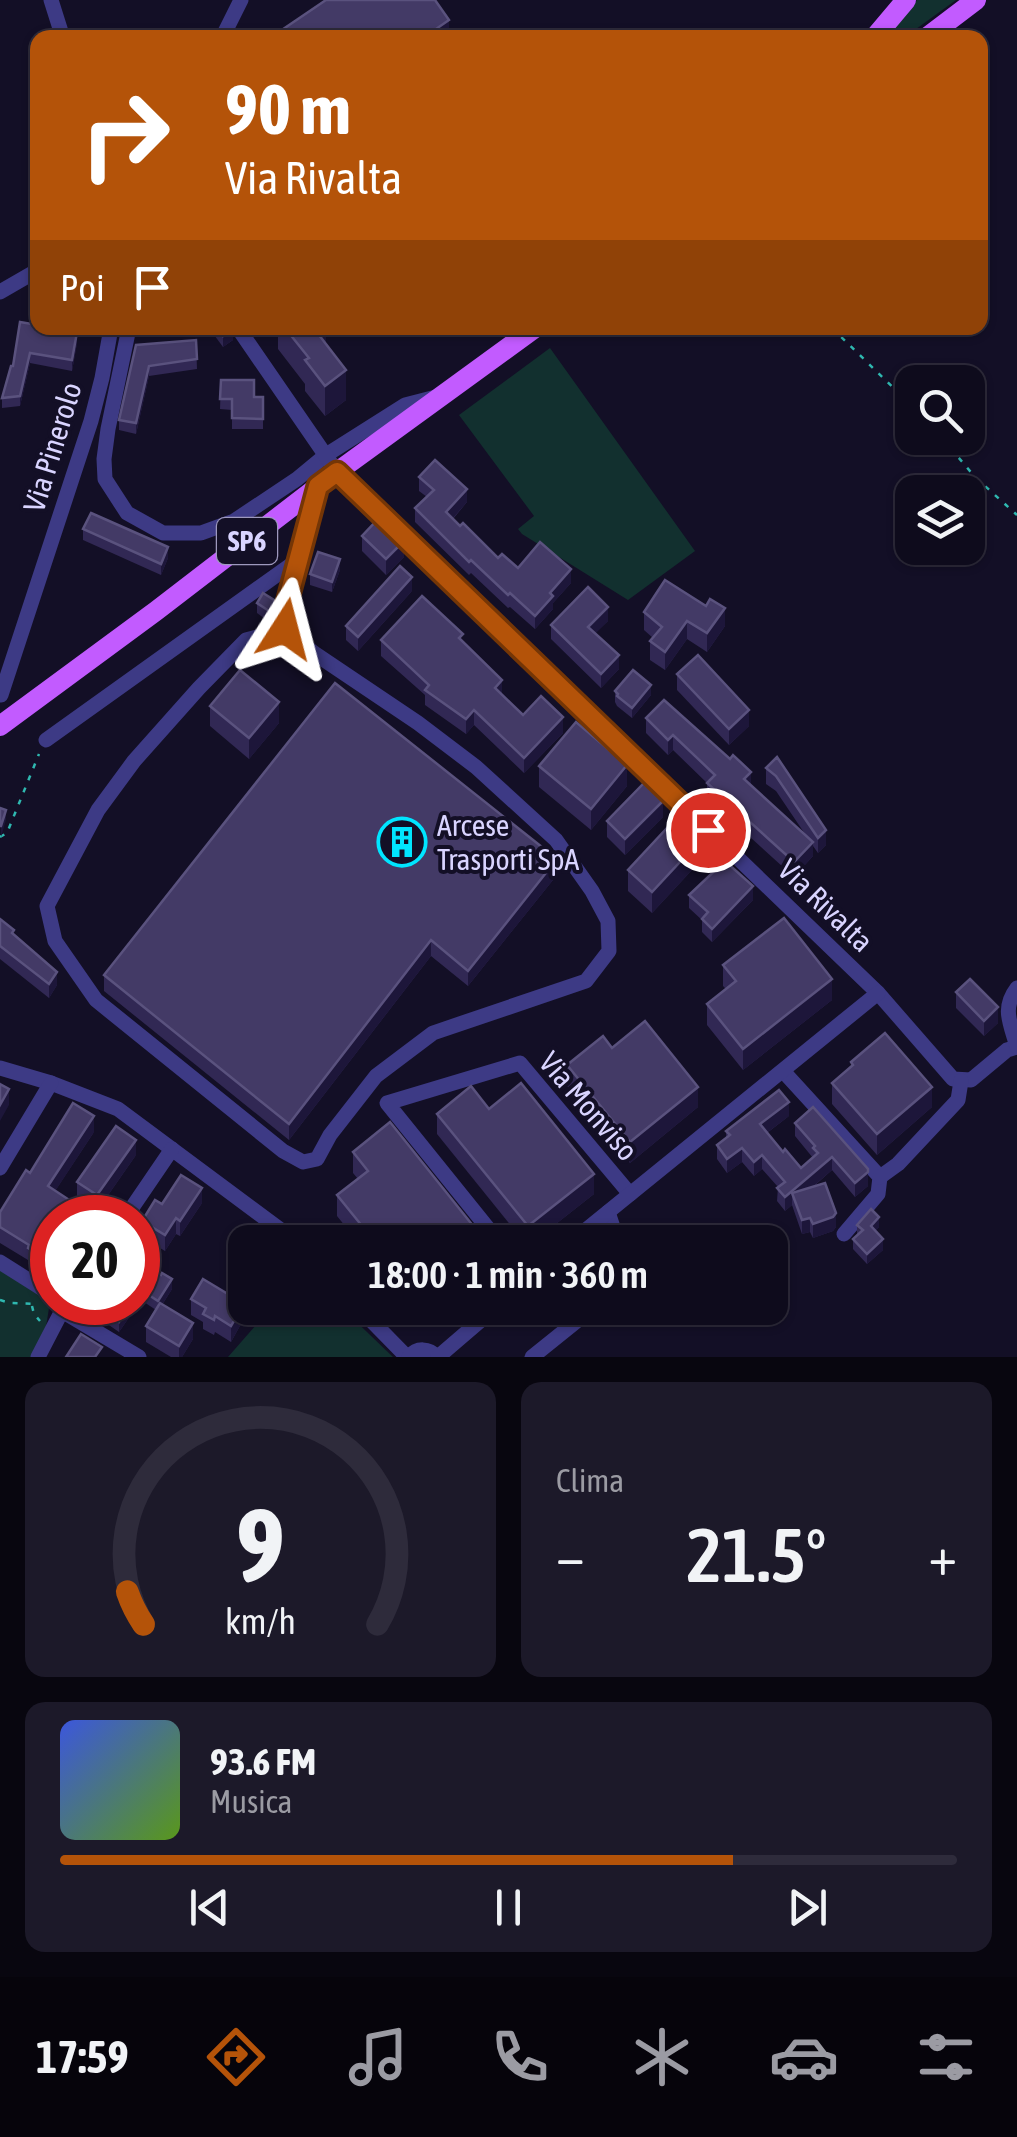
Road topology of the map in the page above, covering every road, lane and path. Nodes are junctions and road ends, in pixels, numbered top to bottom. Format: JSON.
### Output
{"nodes":[{"id":1,"x":51,"y":0,"type":"edge"},
{"id":2,"x":241,"y":0,"type":"edge"},
{"id":3,"x":906,"y":0,"type":"edge"},
{"id":4,"x":976,"y":0,"type":"edge"},
{"id":5,"x":60,"y":30,"type":"edge"},
{"id":6,"x":226,"y":30,"type":"edge"},
{"id":7,"x":881,"y":30,"type":"edge"},
{"id":8,"x":937,"y":30,"type":"edge"},
{"id":9,"x":30,"y":275,"type":"edge"},
{"id":10,"x":0,"y":292,"type":"edge"},
{"id":11,"x":109,"y":335,"type":"edge"},
{"id":12,"x":128,"y":335,"type":"edge"},
{"id":13,"x":243,"y":335,"type":"edge"},
{"id":14,"x":525,"y":335,"type":"edge"},
{"id":15,"x":839,"y":335,"type":"edge"},
{"id":16,"x":895,"y":389,"type":"edge"},
{"id":17,"x":956,"y":455,"type":"edge"},
{"id":18,"x":332,"y":463,"type":"junction"},
{"id":19,"x":318,"y":486,"type":"junction"},
{"id":20,"x":1017,"y":515,"type":"edge"},
{"id":21,"x":298,"y":559,"type":"junction"},
{"id":22,"x":285,"y":629,"type":"junction"},
{"id":23,"x":1,"y":695,"type":"edge"},
{"id":24,"x":0,"y":726,"type":"edge"},
{"id":25,"x":46,"y":740,"type":"joint"},
{"id":26,"x":0,"y":837,"type":"edge"},
{"id":27,"x":1017,"y":988,"type":"edge"},
{"id":28,"x":878,"y":993,"type":"junction"},
{"id":29,"x":1017,"y":1047,"type":"edge"},
{"id":30,"x":0,"y":1068,"type":"edge"},
{"id":31,"x":783,"y":1071,"type":"junction"},
{"id":32,"x":962,"y":1081,"type":"junction"},
{"id":33,"x":51,"y":1083,"type":"junction"},
{"id":34,"x":172,"y":1148,"type":"junction"},
{"id":35,"x":0,"y":1168,"type":"edge"},
{"id":36,"x":880,"y":1177,"type":"junction"},
{"id":37,"x":630,"y":1194,"type":"junction"},
{"id":38,"x":140,"y":1195,"type":"edge"},
{"id":39,"x":608,"y":1212,"type":"junction"},
{"id":40,"x":274,"y":1225,"type":"edge"},
{"id":41,"x":485,"y":1225,"type":"edge"},
{"id":42,"x":592,"y":1225,"type":"edge"},
{"id":43,"x":612,"y":1225,"type":"edge"},
{"id":44,"x":844,"y":1234,"type":"dead end"},
{"id":45,"x":0,"y":1262,"type":"edge"},
{"id":46,"x":30,"y":1284,"type":"edge"},
{"id":47,"x":0,"y":1300,"type":"edge"},
{"id":48,"x":30,"y":1304,"type":"edge"},
{"id":49,"x":46,"y":1325,"type":"edge"},
{"id":50,"x":56,"y":1325,"type":"edge"},
{"id":51,"x":93,"y":1325,"type":"edge"},
{"id":52,"x":376,"y":1325,"type":"edge"},
{"id":53,"x":475,"y":1325,"type":"edge"},
{"id":54,"x":572,"y":1325,"type":"edge"},
{"id":55,"x":53,"y":1331,"type":"junction"},
{"id":56,"x":38,"y":1357,"type":"edge"},
{"id":57,"x":139,"y":1357,"type":"edge"},
{"id":58,"x":408,"y":1357,"type":"edge"},
{"id":59,"x":438,"y":1357,"type":"edge"},
{"id":60,"x":532,"y":1357,"type":"edge"}],
"edges":[{"from":1,"to":5,"type":"street"},
{"from":2,"to":6,"type":"street"},
{"from":3,"to":7,"type":"main road"},
{"from":4,"to":8,"type":"main road"},
{"from":9,"to":10,"type":"street"},
{"from":11,"to":23,"type":"street","name":"Via Pinerolo"},
{"from":12,"to":18,"type":"street"},
{"from":13,"to":18,"type":"street","name":"Via Rivalta"},
{"from":14,"to":18,"type":"main road","number":"SP6"},
{"from":15,"to":16,"type":"path"},
{"from":17,"to":20,"type":"path"},
{"from":18,"to":19,"type":"main road","number":"SP6"},
{"from":18,"to":28,"type":"street","name":"Via Rivalta"},
{"from":19,"to":21,"type":"street"},
{"from":19,"to":24,"type":"main road","number":"SP6"},
{"from":21,"to":22,"type":"street"},
{"from":21,"to":25,"type":"street"},
{"from":22,"to":22,"type":"street"},
{"from":25,"to":26,"type":"path"},
{"from":27,"to":29,"type":"street"},
{"from":28,"to":31,"type":"street","name":"Via Monviso"},
{"from":28,"to":32,"type":"street","name":"Via Rivalta"},
{"from":29,"to":32,"type":"street"},
{"from":30,"to":33,"type":"street"},
{"from":31,"to":36,"type":"street"},
{"from":31,"to":37,"type":"street","name":"Via Monviso"},
{"from":32,"to":36,"type":"street"},
{"from":33,"to":34,"type":"street"},
{"from":33,"to":35,"type":"street"},
{"from":34,"to":38,"type":"street"},
{"from":34,"to":40,"type":"street"},
{"from":36,"to":44,"type":"street"},
{"from":37,"to":39,"type":"street","name":"Via Monviso"},
{"from":37,"to":41,"type":"street","name":"Via Monviso"},
{"from":39,"to":42,"type":"street","name":"Via Monviso"},
{"from":39,"to":43,"type":"street"},
{"from":45,"to":46,"type":"street"},
{"from":47,"to":48,"type":"path"},
{"from":49,"to":55,"type":"path"},
{"from":50,"to":55,"type":"street"},
{"from":51,"to":57,"type":"street"},
{"from":52,"to":58,"type":"street"},
{"from":53,"to":59,"type":"street"},
{"from":54,"to":60,"type":"street"},
{"from":55,"to":56,"type":"street"},
{"from":58,"to":59,"type":"street"}]}
